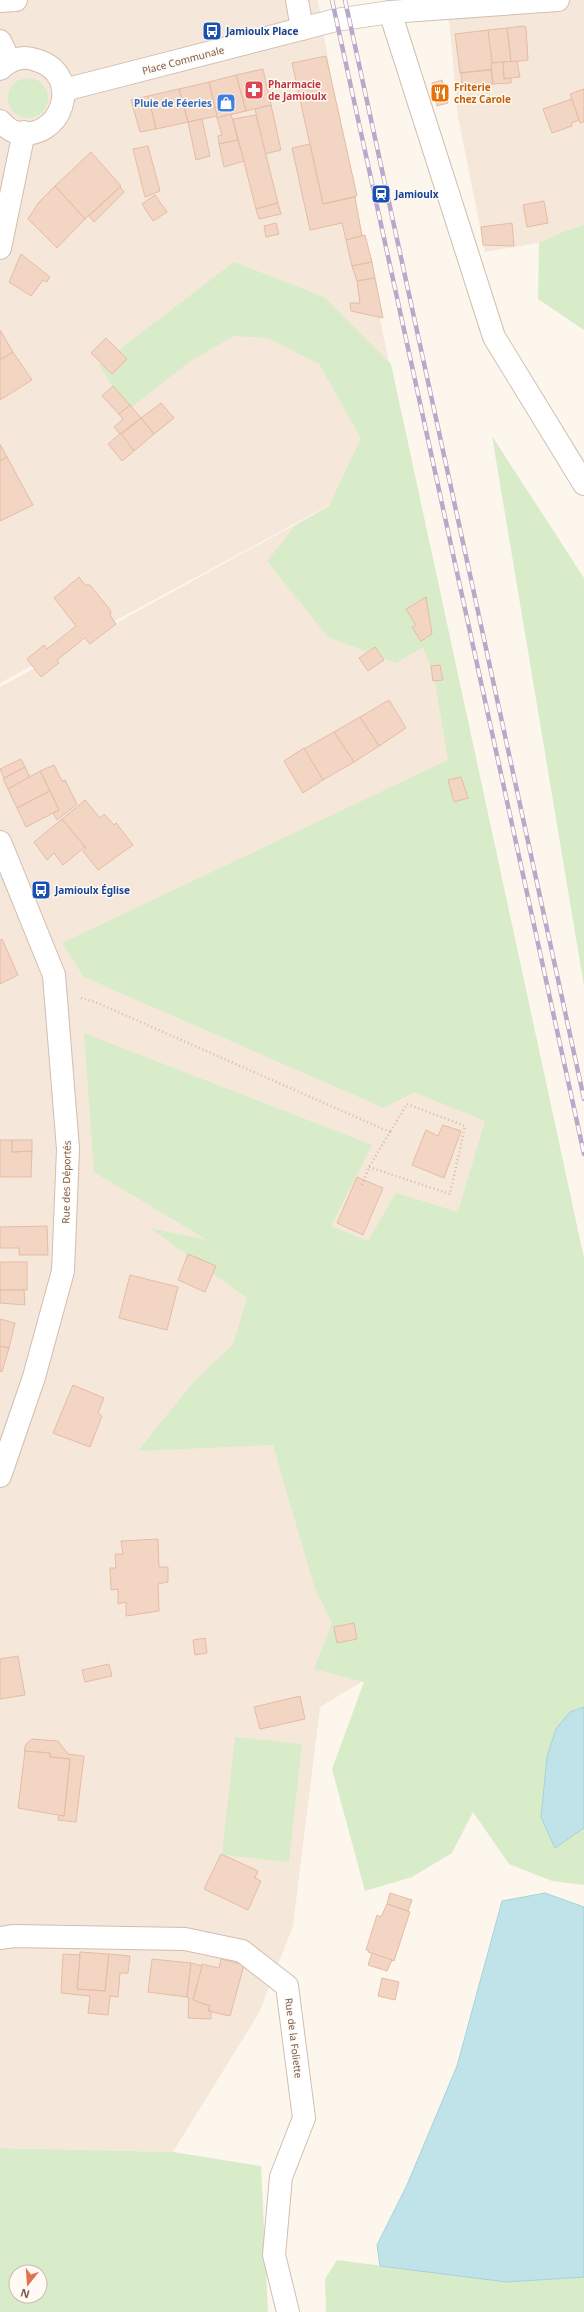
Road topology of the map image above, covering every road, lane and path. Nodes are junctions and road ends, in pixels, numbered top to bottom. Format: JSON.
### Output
{"nodes":[{"id":1,"x":16,"y":0,"type":"edge"},
{"id":2,"x":297,"y":0,"type":"edge"},
{"id":3,"x":558,"y":0,"type":"edge"},
{"id":4,"x":0,"y":1,"type":"edge"},
{"id":5,"x":390,"y":12,"type":"junction"},
{"id":6,"x":302,"y":29,"type":"junction"},
{"id":7,"x":0,"y":41,"type":"edge"},
{"id":8,"x":5,"y":65,"type":"edge"},
{"id":9,"x":64,"y":90,"type":"junction"},
{"id":10,"x":0,"y":121,"type":"edge"},
{"id":11,"x":24,"y":132,"type":"junction"},
{"id":12,"x":0,"y":248,"type":"edge"},
{"id":13,"x":584,"y":484,"type":"edge"},
{"id":14,"x":0,"y":842,"type":"edge"},
{"id":15,"x":54,"y":990,"type":"junction"},
{"id":16,"x":390,"y":1132,"type":"junction"},
{"id":17,"x":369,"y":1167,"type":"junction"},
{"id":18,"x":362,"y":1184,"type":"dead end"},
{"id":19,"x":0,"y":1476,"type":"edge"},
{"id":20,"x":0,"y":1938,"type":"edge"},
{"id":21,"x":288,"y":2312,"type":"edge"}],
"edges":[{"from":1,"to":4,"type":"street"},
{"from":2,"to":6,"type":"street"},
{"from":3,"to":5,"type":"street","name":"Place Communale"},
{"from":5,"to":6,"type":"street","name":"Place Communale"},
{"from":5,"to":13,"type":"street"},
{"from":6,"to":9,"type":"street","name":"Place Communale"},
{"from":7,"to":8,"type":"street"},
{"from":8,"to":9,"type":"street"},
{"from":9,"to":11,"type":"street"},
{"from":10,"to":11,"type":"street"},
{"from":11,"to":12,"type":"street"},
{"from":14,"to":15,"type":"street","name":"Rue des Déportés"},
{"from":15,"to":16,"type":"path"},
{"from":15,"to":19,"type":"street","name":"Rue des Déportés"},
{"from":16,"to":17,"type":"path"},
{"from":16,"to":17,"type":"path"},
{"from":17,"to":18,"type":"path"},
{"from":20,"to":21,"type":"street","name":"Rue de la Foliette"}]}
